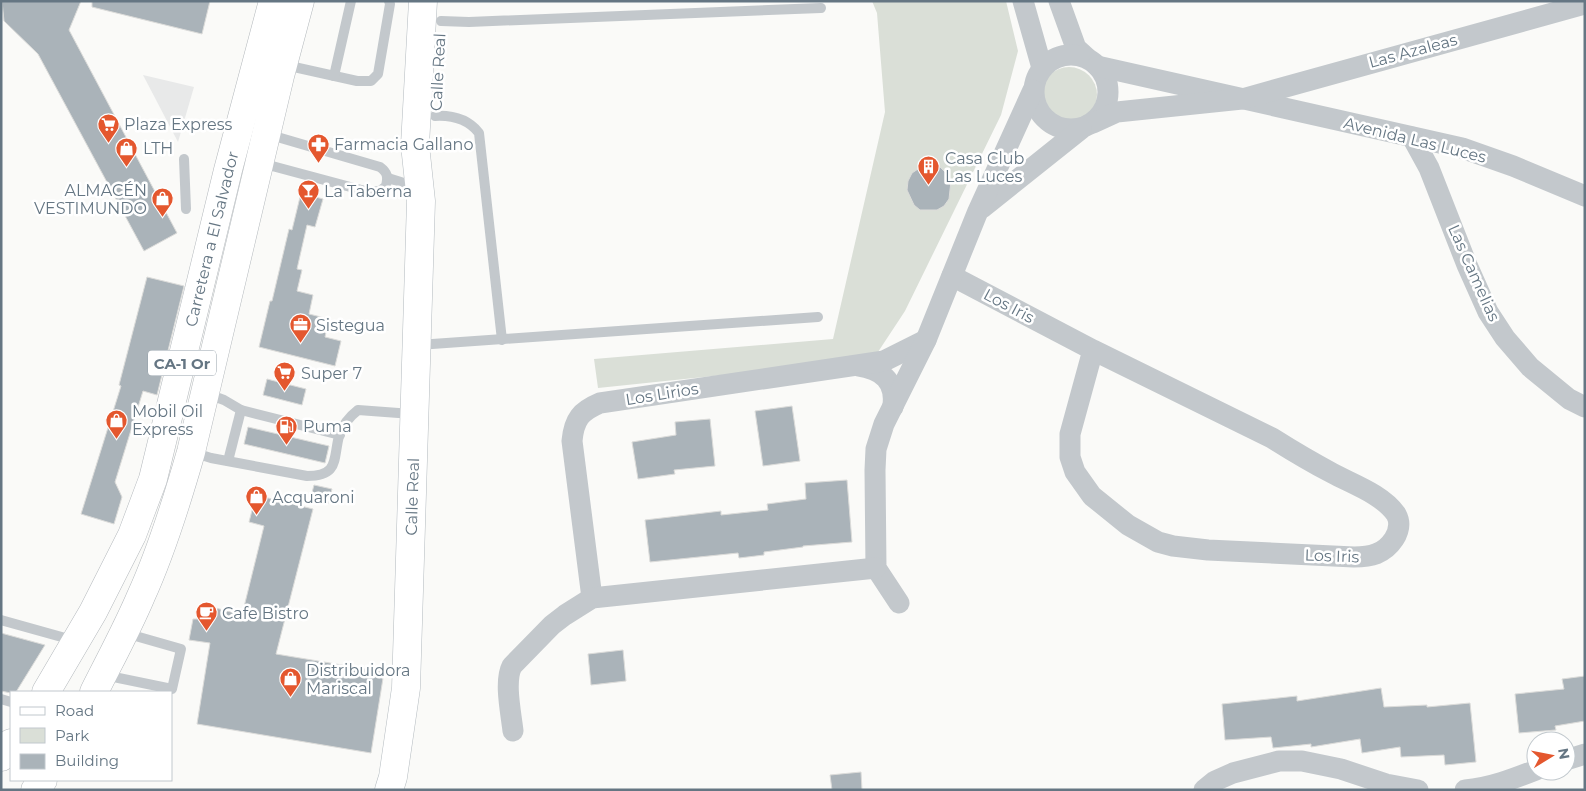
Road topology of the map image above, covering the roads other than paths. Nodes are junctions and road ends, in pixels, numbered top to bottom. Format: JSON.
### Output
{"nodes":[{"id":1,"x":257,"y":1,"type":"edge"},
{"id":2,"x":273,"y":1,"type":"edge"},
{"id":3,"x":300,"y":1,"type":"edge"},
{"id":4,"x":311,"y":1,"type":"edge"},
{"id":5,"x":351,"y":1,"type":"edge"},
{"id":6,"x":390,"y":1,"type":"edge"},
{"id":7,"x":423,"y":1,"type":"edge"},
{"id":8,"x":1023,"y":1,"type":"edge"},
{"id":9,"x":1059,"y":1,"type":"edge"},
{"id":10,"x":1585,"y":4,"type":"edge"},
{"id":11,"x":438,"y":8,"type":"edge"},
{"id":12,"x":820,"y":8,"type":"dead end"},
{"id":13,"x":1092,"y":62,"type":"junction"},
{"id":14,"x":1042,"y":68,"type":"junction"},
{"id":15,"x":282,"y":71,"type":"junction"},
{"id":16,"x":334,"y":76,"type":"junction"},
{"id":17,"x":1033,"y":90,"type":"junction"},
{"id":18,"x":248,"y":92,"type":"junction"},
{"id":19,"x":1242,"y":99,"type":"junction"},
{"id":20,"x":435,"y":116,"type":"junction"},
{"id":21,"x":1087,"y":126,"type":"junction"},
{"id":22,"x":267,"y":134,"type":"junction"},
{"id":23,"x":1412,"y":137,"type":"junction"},
{"id":24,"x":184,"y":159,"type":"dead end"},
{"id":25,"x":260,"y":162,"type":"junction"},
{"id":26,"x":388,"y":178,"type":"junction"},
{"id":27,"x":1585,"y":196,"type":"edge"},
{"id":28,"x":421,"y":202,"type":"junction"},
{"id":29,"x":186,"y":209,"type":"dead end"},
{"id":30,"x":978,"y":211,"type":"junction"},
{"id":31,"x":952,"y":276,"type":"junction"},
{"id":32,"x":818,"y":317,"type":"dead end"},
{"id":33,"x":502,"y":340,"type":"junction"},
{"id":34,"x":926,"y":340,"type":"junction"},
{"id":35,"x":417,"y":345,"type":"junction"},
{"id":36,"x":1093,"y":350,"type":"junction"},
{"id":37,"x":854,"y":366,"type":"junction"},
{"id":38,"x":205,"y":394,"type":"junction"},
{"id":39,"x":893,"y":407,"type":"junction"},
{"id":40,"x":1585,"y":407,"type":"edge"},
{"id":41,"x":241,"y":410,"type":"junction"},
{"id":42,"x":415,"y":414,"type":"junction"},
{"id":43,"x":340,"y":435,"type":"junction"},
{"id":44,"x":191,"y":452,"type":"junction"},
{"id":45,"x":228,"y":461,"type":"junction"},
{"id":46,"x":876,"y":568,"type":"junction"},
{"id":47,"x":592,"y":598,"type":"junction"},
{"id":48,"x":898,"y":603,"type":"dead end"},
{"id":49,"x":1,"y":620,"type":"edge"},
{"id":50,"x":124,"y":632,"type":"junction"},
{"id":51,"x":77,"y":641,"type":"junction"},
{"id":52,"x":99,"y":684,"type":"edge"},
{"id":53,"x":47,"y":691,"type":"edge"},
{"id":54,"x":513,"y":730,"type":"dead end"},
{"id":55,"x":10,"y":745,"type":"edge"},
{"id":56,"x":1,"y":757,"type":"edge"},
{"id":57,"x":1526,"y":774,"type":"edge"},
{"id":58,"x":389,"y":790,"type":"edge"},
{"id":59,"x":1204,"y":790,"type":"edge"},
{"id":60,"x":1418,"y":790,"type":"edge"},
{"id":61,"x":1465,"y":790,"type":"edge"}],
"edges":[{"from":1,"to":18,"type":"main road"},
{"from":2,"to":18,"type":"main road","name":"Carretera a El Salvador","number":"CA-1 Or"},
{"from":3,"to":15,"type":"main road","name":"Carretera a El Salvador","number":"CA-1 Or"},
{"from":4,"to":15,"type":"main road"},
{"from":5,"to":16,"type":"lane"},
{"from":6,"to":16,"type":"lane"},
{"from":7,"to":28,"type":"main road","name":"Calle Real"},
{"from":8,"to":14,"type":"street"},
{"from":9,"to":13,"type":"street"},
{"from":10,"to":19,"type":"street","name":"Las Azaleas"},
{"from":11,"to":12,"type":"lane"},
{"from":11,"to":20,"type":"main road","name":"Calle Real"},
{"from":11,"to":28,"type":"main road"},
{"from":13,"to":14,"type":"street"},
{"from":13,"to":19,"type":"street","name":"Avenida Las Luces"},
{"from":13,"to":21,"type":"street"},
{"from":14,"to":17,"type":"street"},
{"from":15,"to":16,"type":"lane"},
{"from":15,"to":22,"type":"main road","name":"Carretera a El Salvador","number":"CA-1 Or"},
{"from":17,"to":21,"type":"street"},
{"from":17,"to":30,"type":"street"},
{"from":18,"to":51,"type":"main road","name":"Carretera a El Salvador","number":"CA-1 Or"},
{"from":19,"to":21,"type":"street","name":"Avenida Las Luces"},
{"from":19,"to":23,"type":"street","name":"Avenida Las Luces"},
{"from":20,"to":28,"type":"main road","name":"Calle Real"},
{"from":20,"to":33,"type":"lane"},
{"from":21,"to":30,"type":"street"},
{"from":22,"to":25,"type":"main road","name":"Carretera a El Salvador","number":"CA-1 Or"},
{"from":22,"to":26,"type":"lane"},
{"from":23,"to":27,"type":"street","name":"Avenida Las Luces"},
{"from":23,"to":40,"type":"street","name":"Las Camelias"},
{"from":24,"to":29,"type":"lane"},
{"from":25,"to":26,"type":"lane"},
{"from":25,"to":38,"type":"main road","name":"Carretera a El Salvador","number":"CA-1 Or"},
{"from":26,"to":28,"type":"lane"},
{"from":28,"to":35,"type":"main road","name":"Calle Real"},
{"from":30,"to":31,"type":"street"},
{"from":31,"to":34,"type":"street"},
{"from":31,"to":36,"type":"street","name":"Los Iris"},
{"from":32,"to":33,"type":"lane"},
{"from":33,"to":35,"type":"lane"},
{"from":34,"to":37,"type":"street","name":"Los Lirios"},
{"from":34,"to":39,"type":"street"},
{"from":35,"to":42,"type":"main road","name":"Calle Real"},
{"from":36,"to":36,"type":"street","name":"Los Iris"},
{"from":37,"to":39,"type":"street"},
{"from":37,"to":47,"type":"street","name":"Los Lirios"},
{"from":38,"to":41,"type":"lane"},
{"from":38,"to":44,"type":"main road","name":"Carretera a El Salvador","number":"CA-1 Or"},
{"from":39,"to":46,"type":"street"},
{"from":41,"to":43,"type":"lane"},
{"from":41,"to":45,"type":"lane"},
{"from":42,"to":43,"type":"lane"},
{"from":42,"to":58,"type":"main road","name":"Calle Real"},
{"from":43,"to":45,"type":"lane"},
{"from":44,"to":45,"type":"lane"},
{"from":44,"to":50,"type":"main road","name":"Carretera a El Salvador","number":"CA-1 Or"},
{"from":46,"to":47,"type":"street"},
{"from":46,"to":48,"type":"street"},
{"from":47,"to":54,"type":"street"},
{"from":49,"to":51,"type":"lane"},
{"from":50,"to":52,"type":"main road","name":"Carretera a El Salvador","number":"CA-1 Or"},
{"from":50,"to":52,"type":"lane"},
{"from":51,"to":53,"type":"main road","name":"Carretera a El Salvador","number":"CA-1 Or"},
{"from":55,"to":56,"type":"main road"},
{"from":57,"to":61,"type":"street"},
{"from":59,"to":60,"type":"street"}]}
